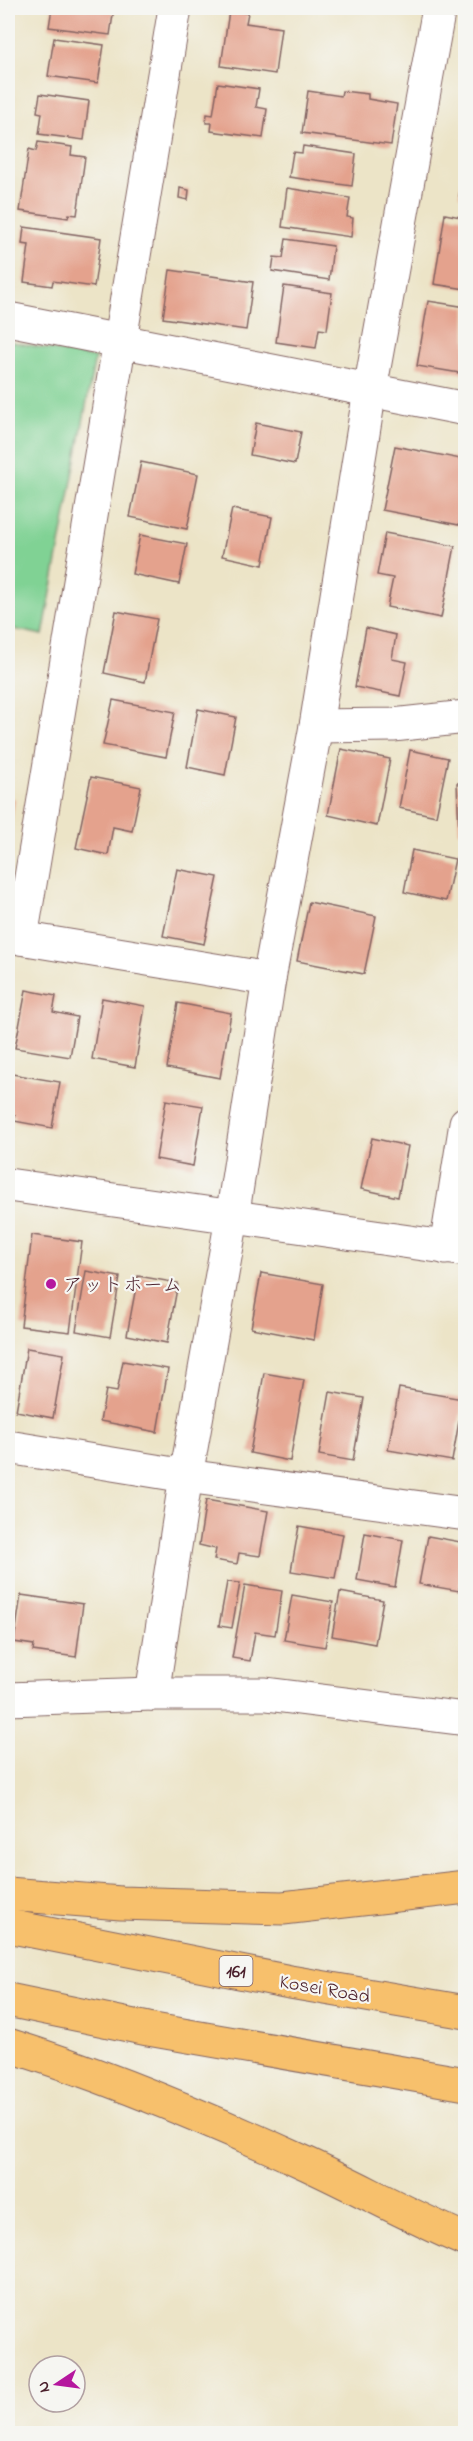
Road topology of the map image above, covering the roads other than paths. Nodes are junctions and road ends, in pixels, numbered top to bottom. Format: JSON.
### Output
{"nodes":[{"id":1,"x":175,"y":8,"type":"edge"},
{"id":2,"x":439,"y":8,"type":"edge"},
{"id":3,"x":8,"y":319,"type":"edge"},
{"id":4,"x":121,"y":341,"type":"junction"},
{"id":5,"x":370,"y":390,"type":"junction"},
{"id":6,"x":465,"y":409,"type":"edge"},
{"id":7,"x":465,"y":717,"type":"edge"},
{"id":8,"x":316,"y":726,"type":"junction"},
{"id":9,"x":14,"y":937,"type":"edge"},
{"id":10,"x":269,"y":979,"type":"junction"},
{"id":11,"x":465,"y":1123,"type":"edge"},
{"id":12,"x":8,"y":1185,"type":"edge"},
{"id":13,"x":231,"y":1218,"type":"junction"},
{"id":14,"x":456,"y":1249,"type":"edge"},
{"id":15,"x":8,"y":1447,"type":"edge"},
{"id":16,"x":186,"y":1476,"type":"junction"},
{"id":17,"x":465,"y":1514,"type":"edge"},
{"id":18,"x":152,"y":1694,"type":"junction"},
{"id":19,"x":8,"y":1699,"type":"edge"},
{"id":20,"x":465,"y":1719,"type":"edge"},
{"id":21,"x":465,"y":1887,"type":"edge"},
{"id":22,"x":8,"y":1894,"type":"edge"},
{"id":23,"x":8,"y":1926,"type":"edge"},
{"id":24,"x":8,"y":2000,"type":"edge"},
{"id":25,"x":465,"y":2012,"type":"edge"},
{"id":26,"x":8,"y":2045,"type":"edge"},
{"id":27,"x":465,"y":2084,"type":"edge"},
{"id":28,"x":465,"y":2240,"type":"edge"}],
"edges":[{"from":1,"to":4,"type":"street"},
{"from":2,"to":5,"type":"street"},
{"from":3,"to":4,"type":"street"},
{"from":4,"to":5,"type":"street"},
{"from":4,"to":9,"type":"street"},
{"from":5,"to":6,"type":"street"},
{"from":5,"to":8,"type":"street"},
{"from":7,"to":8,"type":"street"},
{"from":8,"to":10,"type":"street"},
{"from":9,"to":10,"type":"street"},
{"from":10,"to":13,"type":"street"},
{"from":11,"to":14,"type":"street"},
{"from":12,"to":13,"type":"street"},
{"from":13,"to":14,"type":"street"},
{"from":13,"to":16,"type":"street"},
{"from":15,"to":16,"type":"street"},
{"from":16,"to":17,"type":"street"},
{"from":16,"to":18,"type":"street"},
{"from":18,"to":19,"type":"street"},
{"from":18,"to":20,"type":"street"},
{"from":21,"to":22,"type":"highway"},
{"from":23,"to":25,"type":"highway","name":"Kosei Road","number":"161"},
{"from":24,"to":27,"type":"highway"},
{"from":26,"to":28,"type":"highway"}]}
